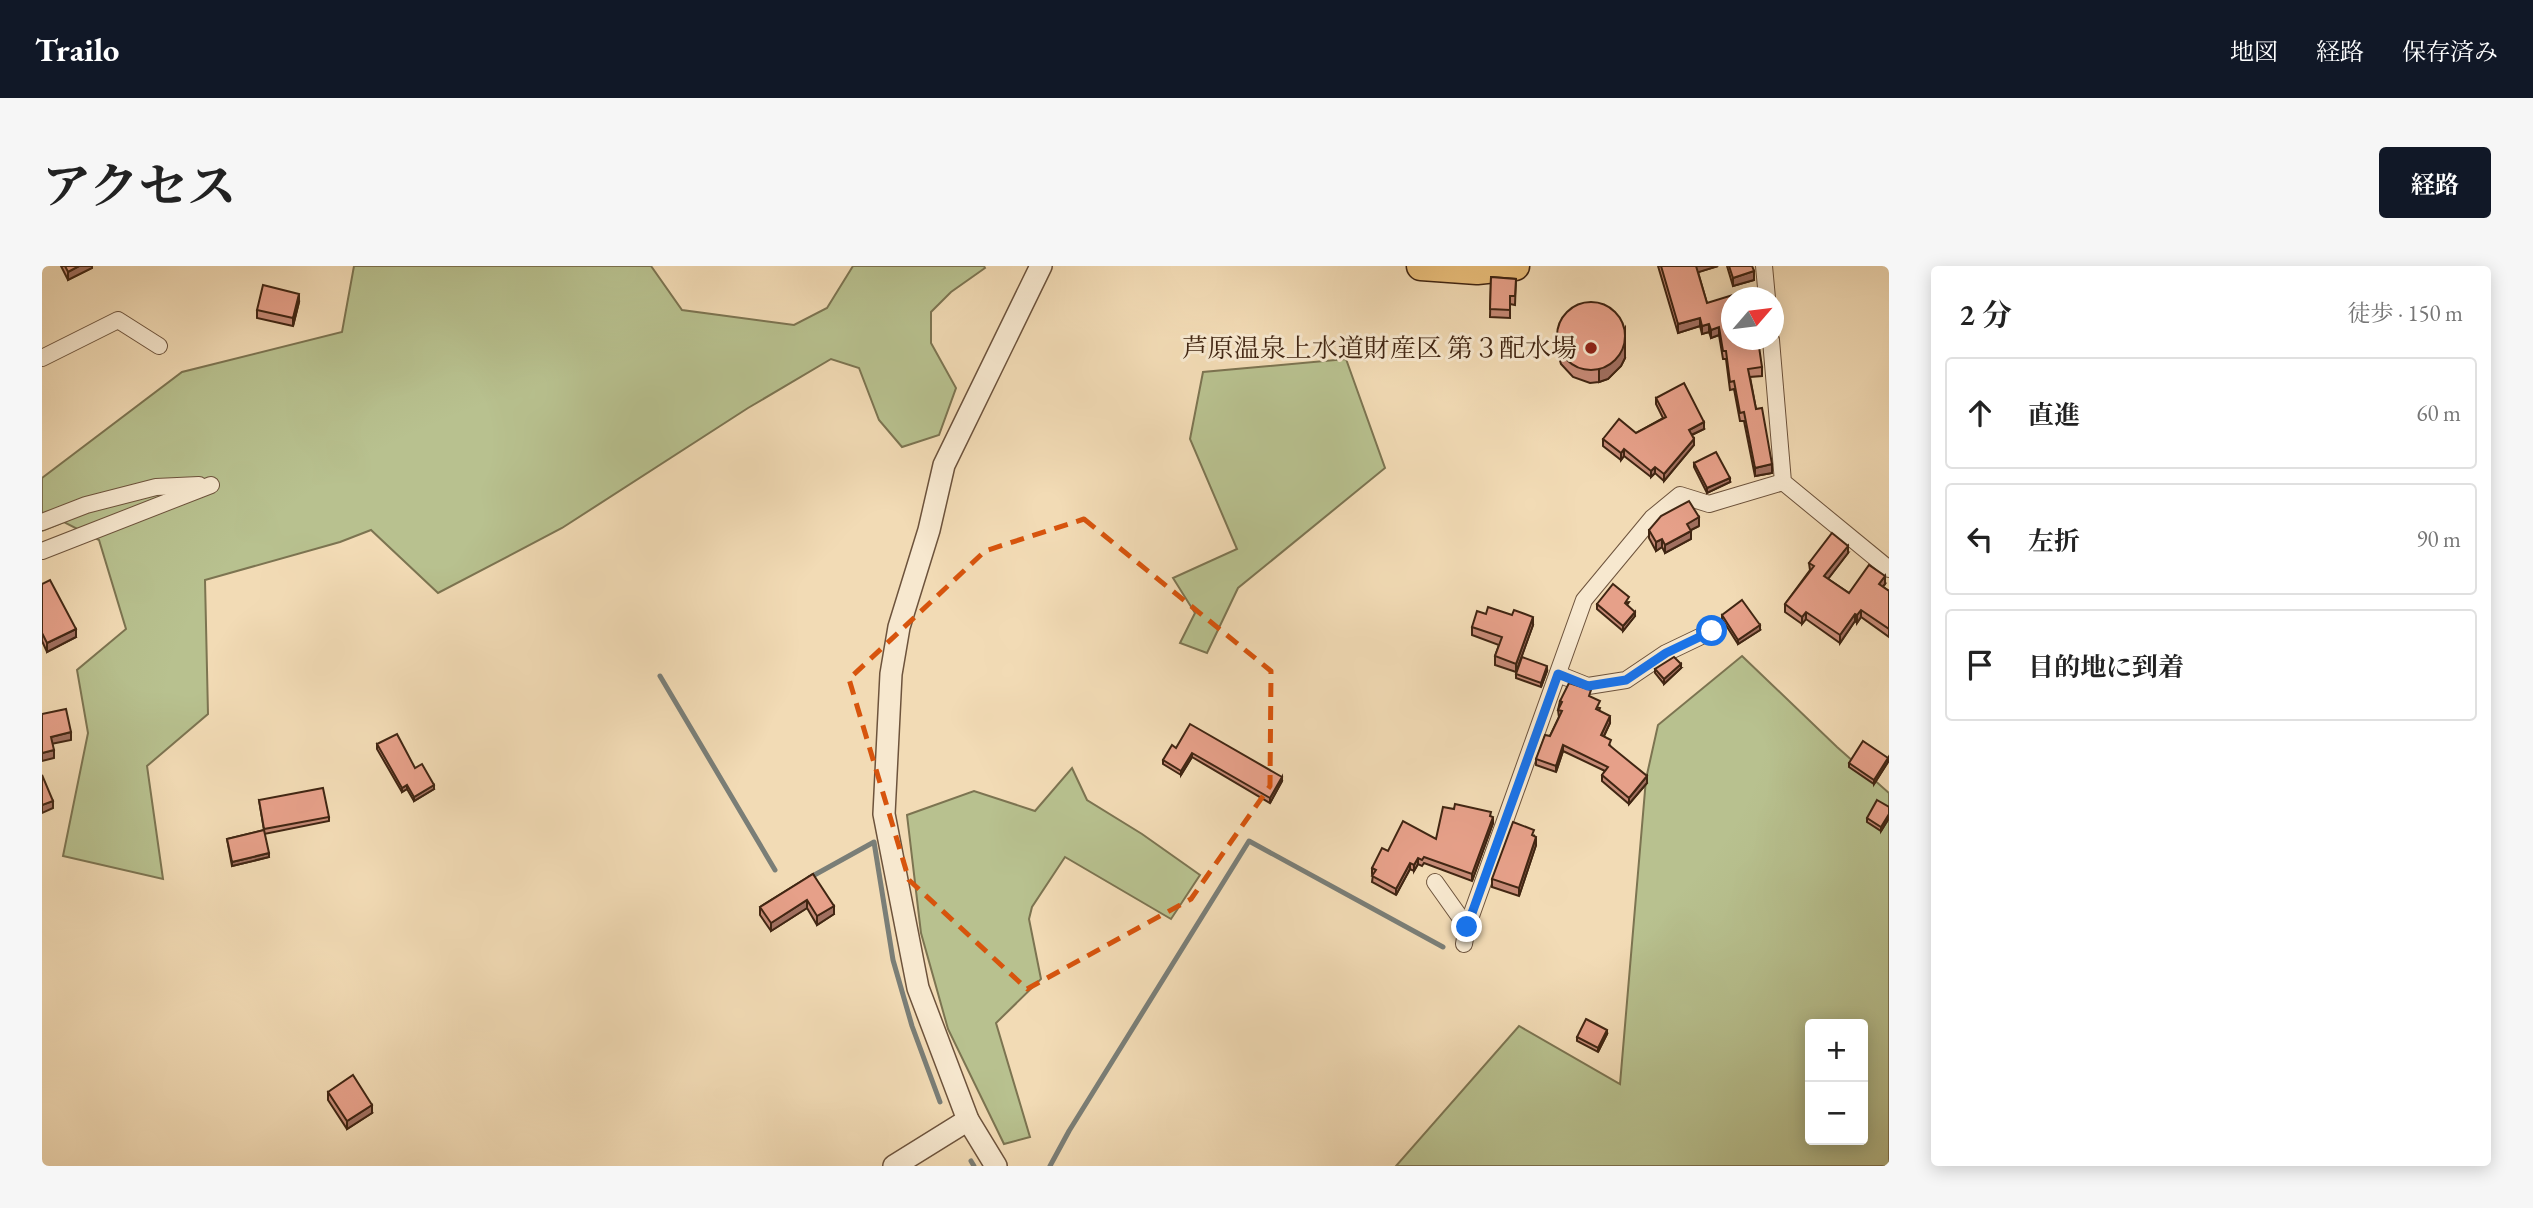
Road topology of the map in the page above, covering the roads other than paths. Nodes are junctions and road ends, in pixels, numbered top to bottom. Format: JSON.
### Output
{"nodes":[{"id":1,"x":1041,"y":266,"type":"edge"},
{"id":2,"x":1420,"y":266,"type":"edge"},
{"id":3,"x":1516,"y":266,"type":"edge"},
{"id":4,"x":1764,"y":266,"type":"edge"},
{"id":5,"x":1467,"y":267,"type":"edge"},
{"id":6,"x":1766,"y":287,"type":"edge"},
{"id":7,"x":159,"y":346,"type":"dead end"},
{"id":8,"x":1771,"y":350,"type":"edge"},
{"id":9,"x":42,"y":358,"type":"edge"},
{"id":10,"x":1783,"y":482,"type":"junction"},
{"id":11,"x":42,"y":522,"type":"edge"},
{"id":12,"x":42,"y":551,"type":"edge"},
{"id":13,"x":1889,"y":569,"type":"edge"},
{"id":14,"x":1712,"y":631,"type":"dead end"},
{"id":15,"x":1558,"y":674,"type":"junction"},
{"id":16,"x":1435,"y":882,"type":"dead end"},
{"id":17,"x":1467,"y":927,"type":"junction"},
{"id":18,"x":1464,"y":944,"type":"dead end"},
{"id":19,"x":968,"y":1120,"type":"junction"},
{"id":20,"x":894,"y":1166,"type":"edge"},
{"id":21,"x":996,"y":1166,"type":"edge"}],
"edges":[{"from":1,"to":19,"type":"street"},
{"from":2,"to":5,"type":"highway"},
{"from":3,"to":5,"type":"highway"},
{"from":4,"to":6,"type":"street"},
{"from":7,"to":9,"type":"street"},
{"from":8,"to":10,"type":"street"},
{"from":10,"to":13,"type":"street"},
{"from":10,"to":15,"type":"street"},
{"from":11,"to":12,"type":"street"},
{"from":14,"to":15,"type":"street"},
{"from":15,"to":17,"type":"street"},
{"from":16,"to":17,"type":"street"},
{"from":17,"to":18,"type":"street"},
{"from":19,"to":20,"type":"street"},
{"from":19,"to":21,"type":"street"}]}
